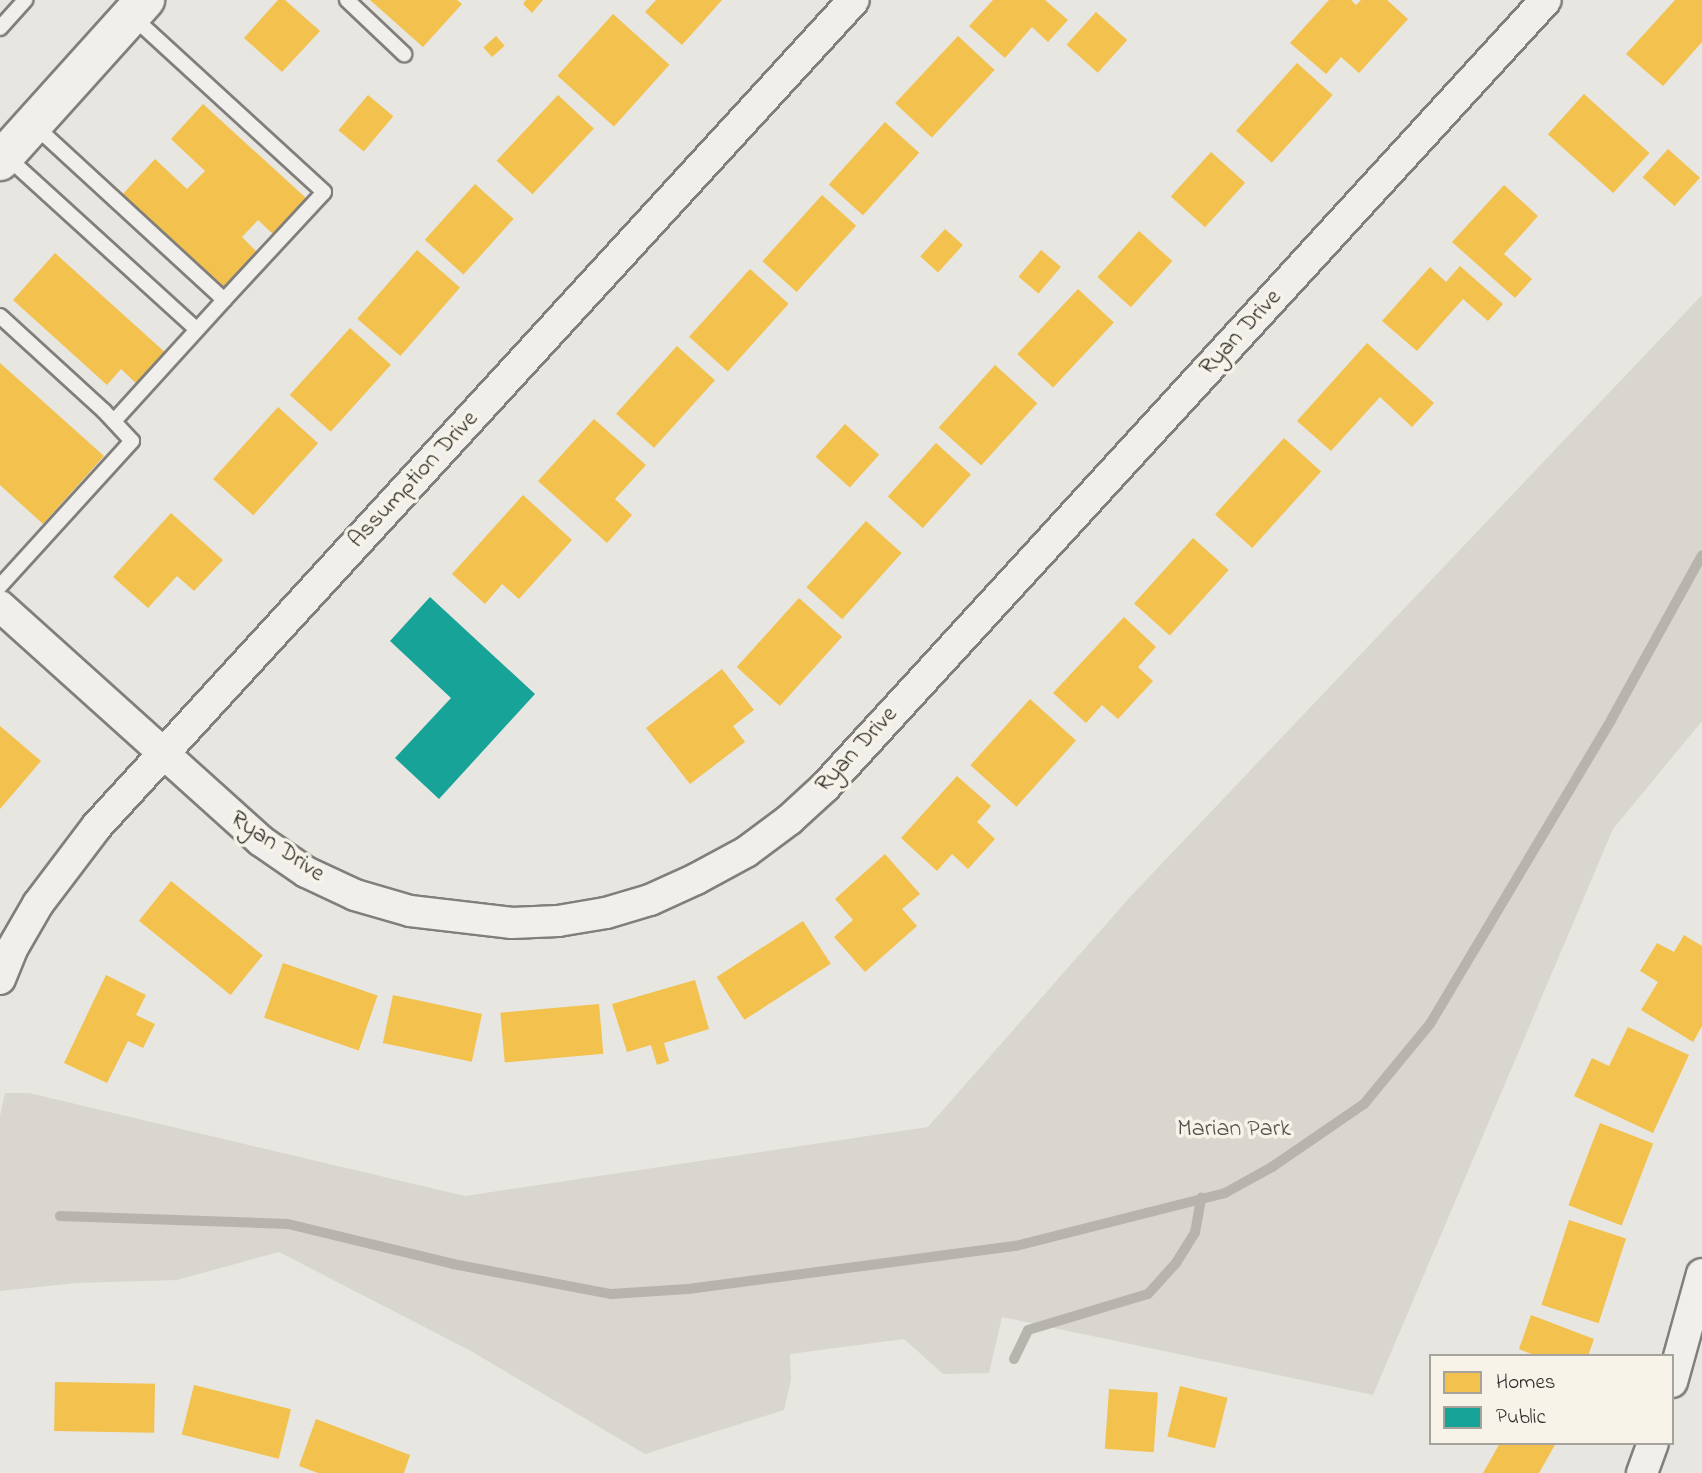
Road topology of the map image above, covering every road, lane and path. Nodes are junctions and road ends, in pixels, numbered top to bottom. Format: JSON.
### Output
{"nodes":[{"id":1,"x":25,"y":0,"type":"edge"},
{"id":2,"x":347,"y":0,"type":"edge"},
{"id":3,"x":854,"y":0,"type":"edge"},
{"id":4,"x":1546,"y":0,"type":"edge"},
{"id":5,"x":130,"y":5,"type":"edge"},
{"id":6,"x":0,"y":28,"type":"edge"},
{"id":7,"x":404,"y":54,"type":"dead end"},
{"id":8,"x":33,"y":124,"type":"junction"},
{"id":9,"x":3,"y":158,"type":"edge"},
{"id":10,"x":224,"y":300,"type":"junction"},
{"id":11,"x":0,"y":316,"type":"edge"},
{"id":12,"x":197,"y":330,"type":"junction"},
{"id":13,"x":114,"y":421,"type":"junction"},
{"id":14,"x":0,"y":586,"type":"edge"},
{"id":15,"x":0,"y":606,"type":"edge"},
{"id":16,"x":162,"y":754,"type":"junction"},
{"id":17,"x":0,"y":979,"type":"edge"},
{"id":18,"x":1702,"y":1274,"type":"edge"},
{"id":19,"x":1674,"y":1375,"type":"edge"},
{"id":20,"x":1652,"y":1445,"type":"edge"},
{"id":21,"x":1642,"y":1473,"type":"edge"}],
"edges":[{"from":1,"to":6,"type":"lane"},
{"from":2,"to":7,"type":"lane"},
{"from":3,"to":16,"type":"street","name":"Assumption Drive"},
{"from":4,"to":16,"type":"street","name":"Ryan Drive"},
{"from":5,"to":8,"type":"main road"},
{"from":5,"to":10,"type":"lane"},
{"from":8,"to":9,"type":"main road"},
{"from":8,"to":10,"type":"lane"},
{"from":9,"to":12,"type":"lane"},
{"from":10,"to":12,"type":"lane"},
{"from":11,"to":13,"type":"lane"},
{"from":12,"to":13,"type":"lane"},
{"from":13,"to":14,"type":"lane"},
{"from":15,"to":16,"type":"street","name":"Ryan Drive"},
{"from":16,"to":17,"type":"street","name":"Assumption Drive"},
{"from":18,"to":19,"type":"street"},
{"from":20,"to":21,"type":"street"}]}
